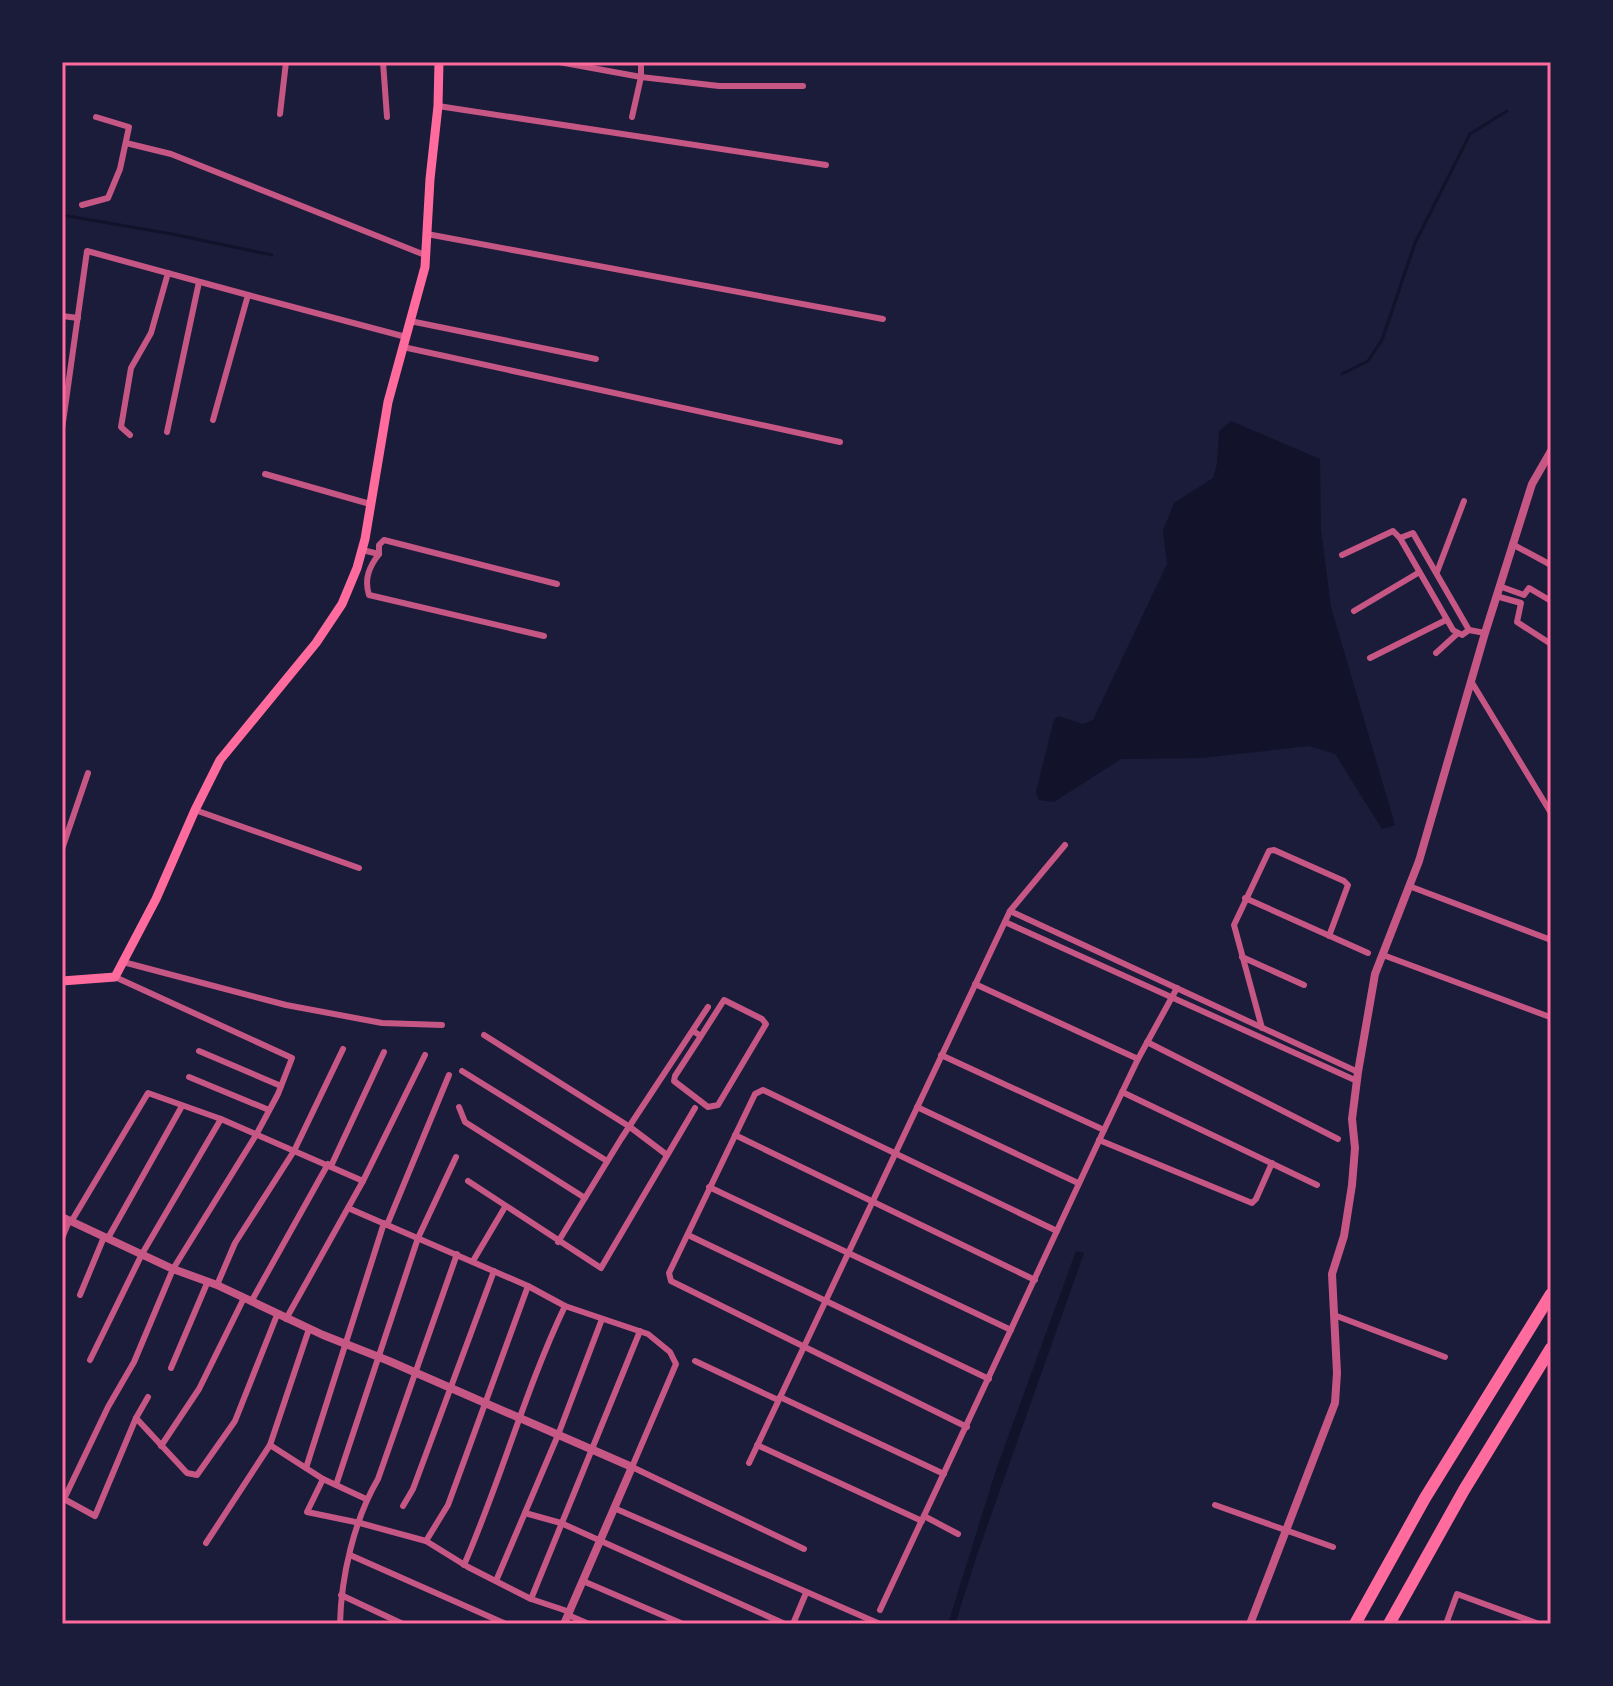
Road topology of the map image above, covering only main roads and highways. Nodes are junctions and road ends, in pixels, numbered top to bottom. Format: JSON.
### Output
{"nodes":[{"id":1,"x":439,"y":62,"type":"edge"},
{"id":2,"x":62,"y":981,"type":"edge"},
{"id":3,"x":1551,"y":1294,"type":"edge"},
{"id":4,"x":1551,"y":1348,"type":"edge"},
{"id":5,"x":1355,"y":1624,"type":"edge"},
{"id":6,"x":1389,"y":1624,"type":"edge"}],
"edges":[{"from":1,"to":2,"type":"main road"},
{"from":3,"to":5,"type":"highway"},
{"from":4,"to":6,"type":"highway"}]}
